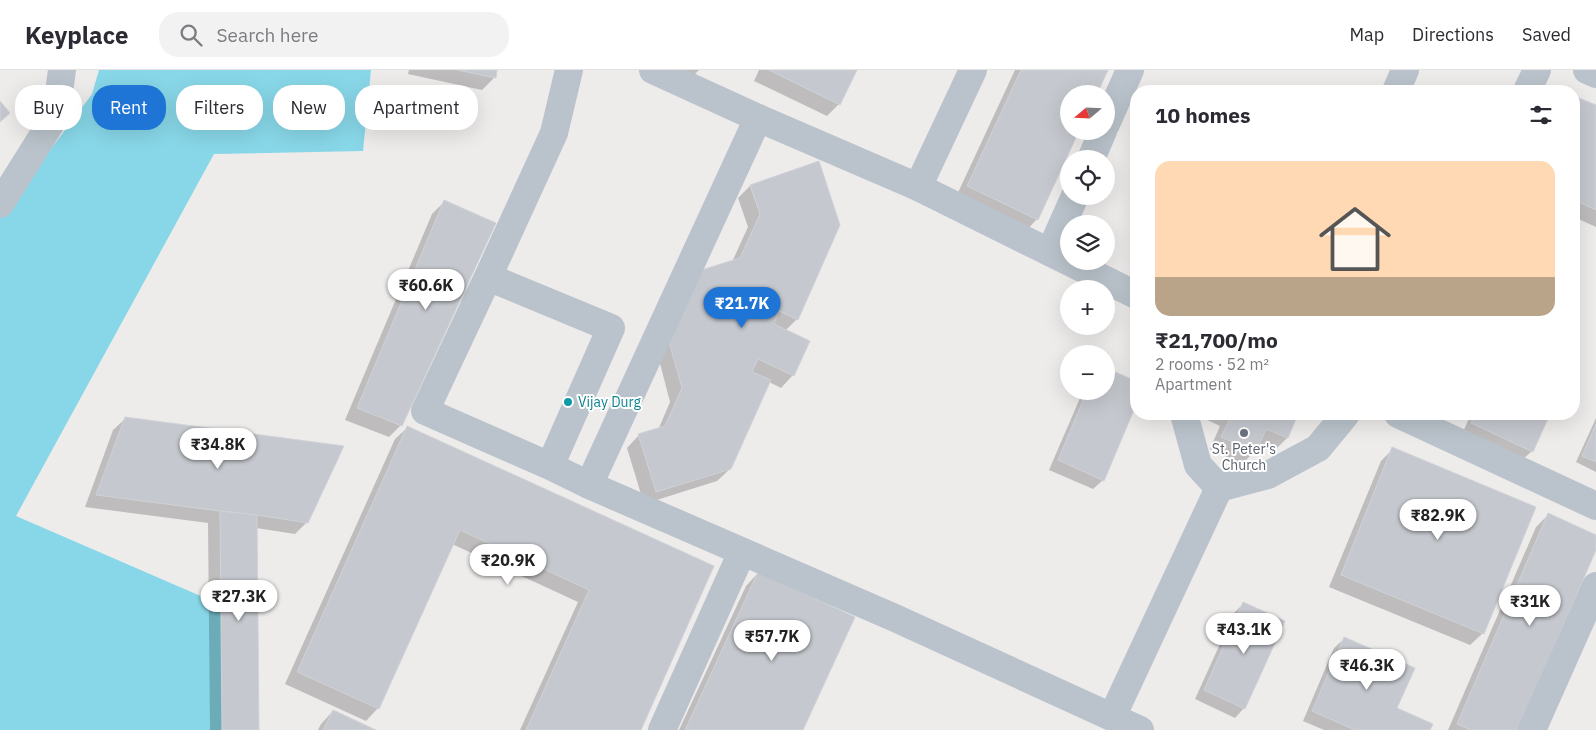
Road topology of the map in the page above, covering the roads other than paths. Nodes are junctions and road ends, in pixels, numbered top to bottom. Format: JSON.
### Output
{"nodes":[{"id":1,"x":62,"y":70,"type":"edge"},
{"id":2,"x":569,"y":70,"type":"edge"},
{"id":3,"x":653,"y":70,"type":"edge"},
{"id":4,"x":973,"y":70,"type":"edge"},
{"id":5,"x":1130,"y":70,"type":"edge"},
{"id":6,"x":1405,"y":70,"type":"edge"},
{"id":7,"x":1536,"y":70,"type":"edge"},
{"id":8,"x":1587,"y":70,"type":"edge"},
{"id":9,"x":1596,"y":74,"type":"edge"},
{"id":10,"x":1399,"y":85,"type":"edge"},
{"id":11,"x":1530,"y":85,"type":"edge"},
{"id":12,"x":1115,"y":104,"type":"edge"},
{"id":13,"x":758,"y":118,"type":"junction"},
{"id":14,"x":918,"y":187,"type":"junction"},
{"id":15,"x":0,"y":204,"type":"edge"},
{"id":16,"x":1071,"y":205,"type":"edge"},
{"id":17,"x":1050,"y":252,"type":"junction"},
{"id":18,"x":488,"y":277,"type":"junction"},
{"id":19,"x":1130,"y":292,"type":"edge"},
{"id":20,"x":1186,"y":420,"type":"edge"},
{"id":21,"x":1341,"y":420,"type":"edge"},
{"id":22,"x":1411,"y":420,"type":"edge"},
{"id":23,"x":550,"y":466,"type":"junction"},
{"id":24,"x":588,"y":485,"type":"junction"},
{"id":25,"x":1219,"y":488,"type":"junction"},
{"id":26,"x":1596,"y":506,"type":"edge"},
{"id":27,"x":742,"y":552,"type":"junction"},
{"id":28,"x":1596,"y":586,"type":"edge"},
{"id":29,"x":1112,"y":717,"type":"junction"},
{"id":30,"x":662,"y":730,"type":"edge"},
{"id":31,"x":1140,"y":730,"type":"edge"},
{"id":32,"x":1532,"y":730,"type":"edge"}],
"edges":[{"from":1,"to":15,"type":"lane"},
{"from":2,"to":18,"type":"lane"},
{"from":3,"to":13,"type":"lane"},
{"from":4,"to":14,"type":"lane"},
{"from":5,"to":12,"type":"lane"},
{"from":6,"to":10,"type":"lane"},
{"from":7,"to":11,"type":"lane"},
{"from":8,"to":9,"type":"lane"},
{"from":13,"to":14,"type":"lane"},
{"from":13,"to":24,"type":"lane"},
{"from":14,"to":17,"type":"lane"},
{"from":16,"to":17,"type":"lane"},
{"from":17,"to":19,"type":"lane"},
{"from":18,"to":23,"type":"lane"},
{"from":18,"to":23,"type":"lane"},
{"from":20,"to":25,"type":"lane"},
{"from":21,"to":25,"type":"lane"},
{"from":22,"to":26,"type":"lane"},
{"from":23,"to":24,"type":"lane"},
{"from":24,"to":27,"type":"lane"},
{"from":25,"to":29,"type":"lane"},
{"from":27,"to":29,"type":"lane"},
{"from":27,"to":30,"type":"lane"},
{"from":28,"to":32,"type":"lane"},
{"from":29,"to":31,"type":"lane"}]}
